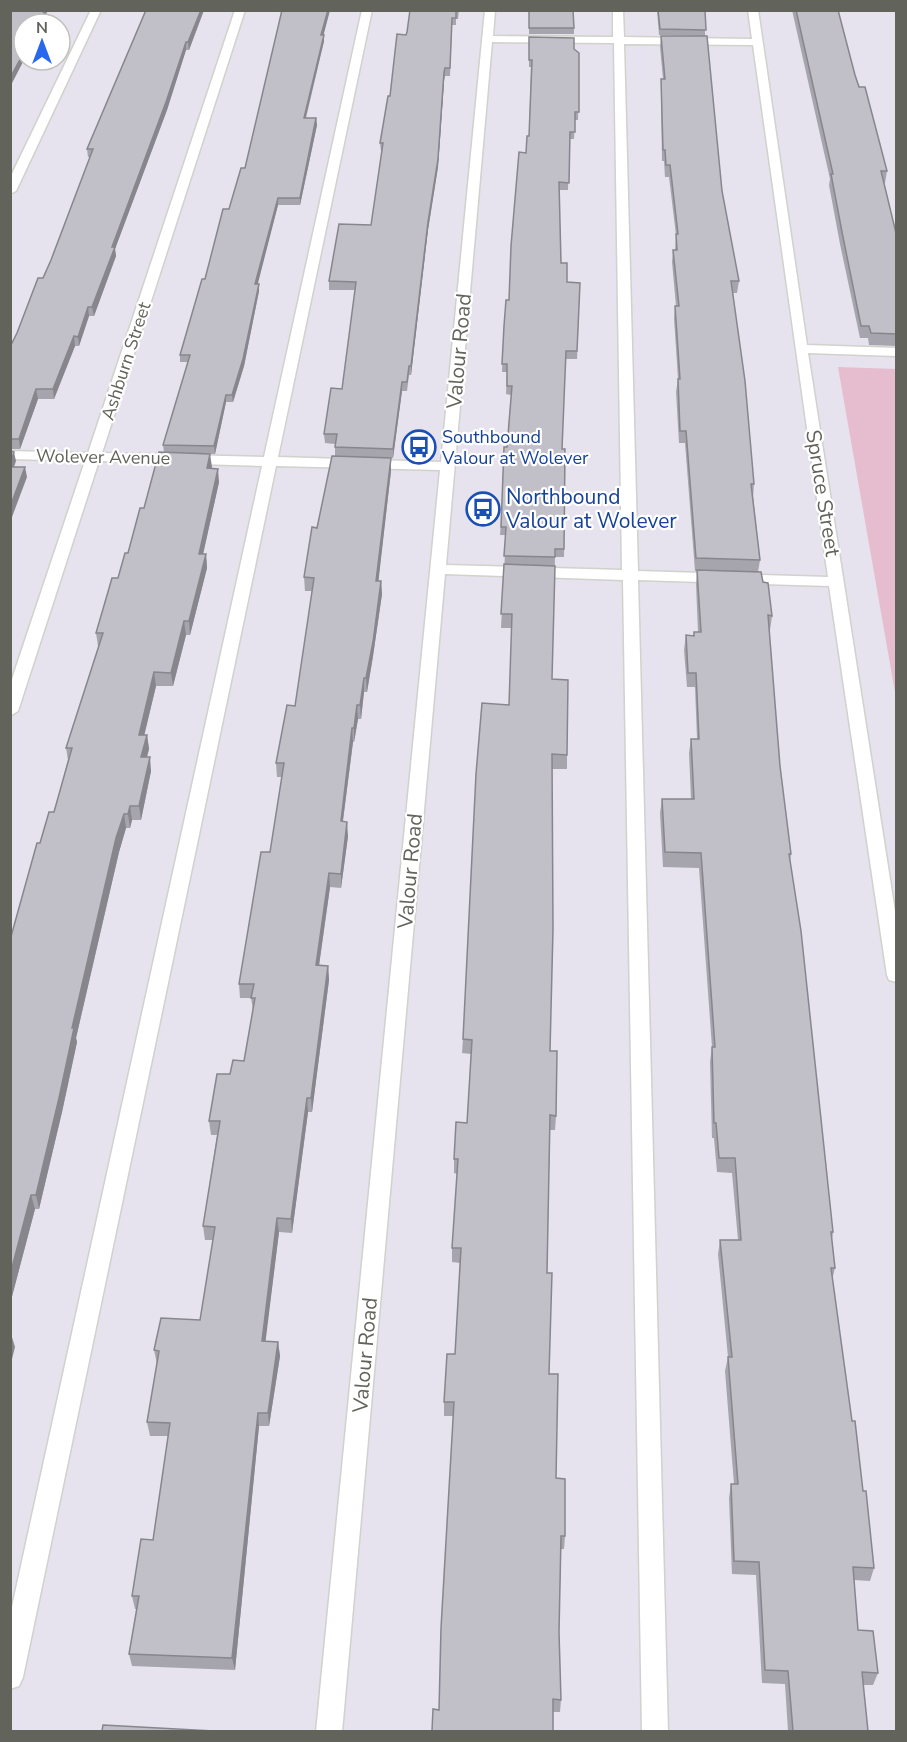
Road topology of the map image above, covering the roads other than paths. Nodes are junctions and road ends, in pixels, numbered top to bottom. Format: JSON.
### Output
{"nodes":[{"id":1,"x":96,"y":10,"type":"edge"},
{"id":2,"x":240,"y":10,"type":"edge"},
{"id":3,"x":367,"y":10,"type":"edge"},
{"id":4,"x":490,"y":10,"type":"edge"},
{"id":5,"x":618,"y":10,"type":"edge"},
{"id":6,"x":753,"y":10,"type":"edge"},
{"id":7,"x":488,"y":39,"type":"junction"},
{"id":8,"x":618,"y":41,"type":"junction"},
{"id":9,"x":759,"y":42,"type":"junction"},
{"id":10,"x":10,"y":191,"type":"edge"},
{"id":11,"x":801,"y":350,"type":"junction"},
{"id":12,"x":897,"y":352,"type":"edge"},
{"id":13,"x":10,"y":455,"type":"edge"},
{"id":14,"x":95,"y":457,"type":"junction"},
{"id":15,"x":270,"y":461,"type":"junction"},
{"id":16,"x":448,"y":466,"type":"junction"},
{"id":17,"x":438,"y":569,"type":"junction"},
{"id":18,"x":628,"y":576,"type":"junction"},
{"id":19,"x":837,"y":582,"type":"junction"},
{"id":20,"x":10,"y":711,"type":"edge"},
{"id":21,"x":897,"y":975,"type":"edge"},
{"id":22,"x":10,"y":1677,"type":"edge"},
{"id":23,"x":329,"y":1731,"type":"edge"},
{"id":24,"x":655,"y":1731,"type":"edge"}],
"edges":[{"from":1,"to":10,"type":"street"},
{"from":2,"to":14,"type":"street","name":"Ashburn Street"},
{"from":3,"to":15,"type":"street"},
{"from":4,"to":7,"type":"street","name":"Valour Road"},
{"from":5,"to":8,"type":"street"},
{"from":6,"to":9,"type":"street","name":"Spruce Street"},
{"from":7,"to":8,"type":"street"},
{"from":7,"to":16,"type":"street","name":"Valour Road"},
{"from":8,"to":9,"type":"street"},
{"from":8,"to":18,"type":"street"},
{"from":9,"to":11,"type":"street","name":"Spruce Street"},
{"from":11,"to":12,"type":"street"},
{"from":11,"to":19,"type":"street","name":"Spruce Street"},
{"from":13,"to":14,"type":"street","name":"Wolever Avenue"},
{"from":14,"to":15,"type":"street","name":"Wolever Avenue"},
{"from":14,"to":20,"type":"street","name":"Ashburn Street"},
{"from":15,"to":16,"type":"street","name":"Wolever Avenue"},
{"from":15,"to":22,"type":"street"},
{"from":16,"to":17,"type":"street","name":"Valour Road"},
{"from":17,"to":18,"type":"street"},
{"from":17,"to":23,"type":"street","name":"Valour Road"},
{"from":18,"to":19,"type":"street"},
{"from":18,"to":24,"type":"street"},
{"from":19,"to":21,"type":"street","name":"Spruce Street"}]}
